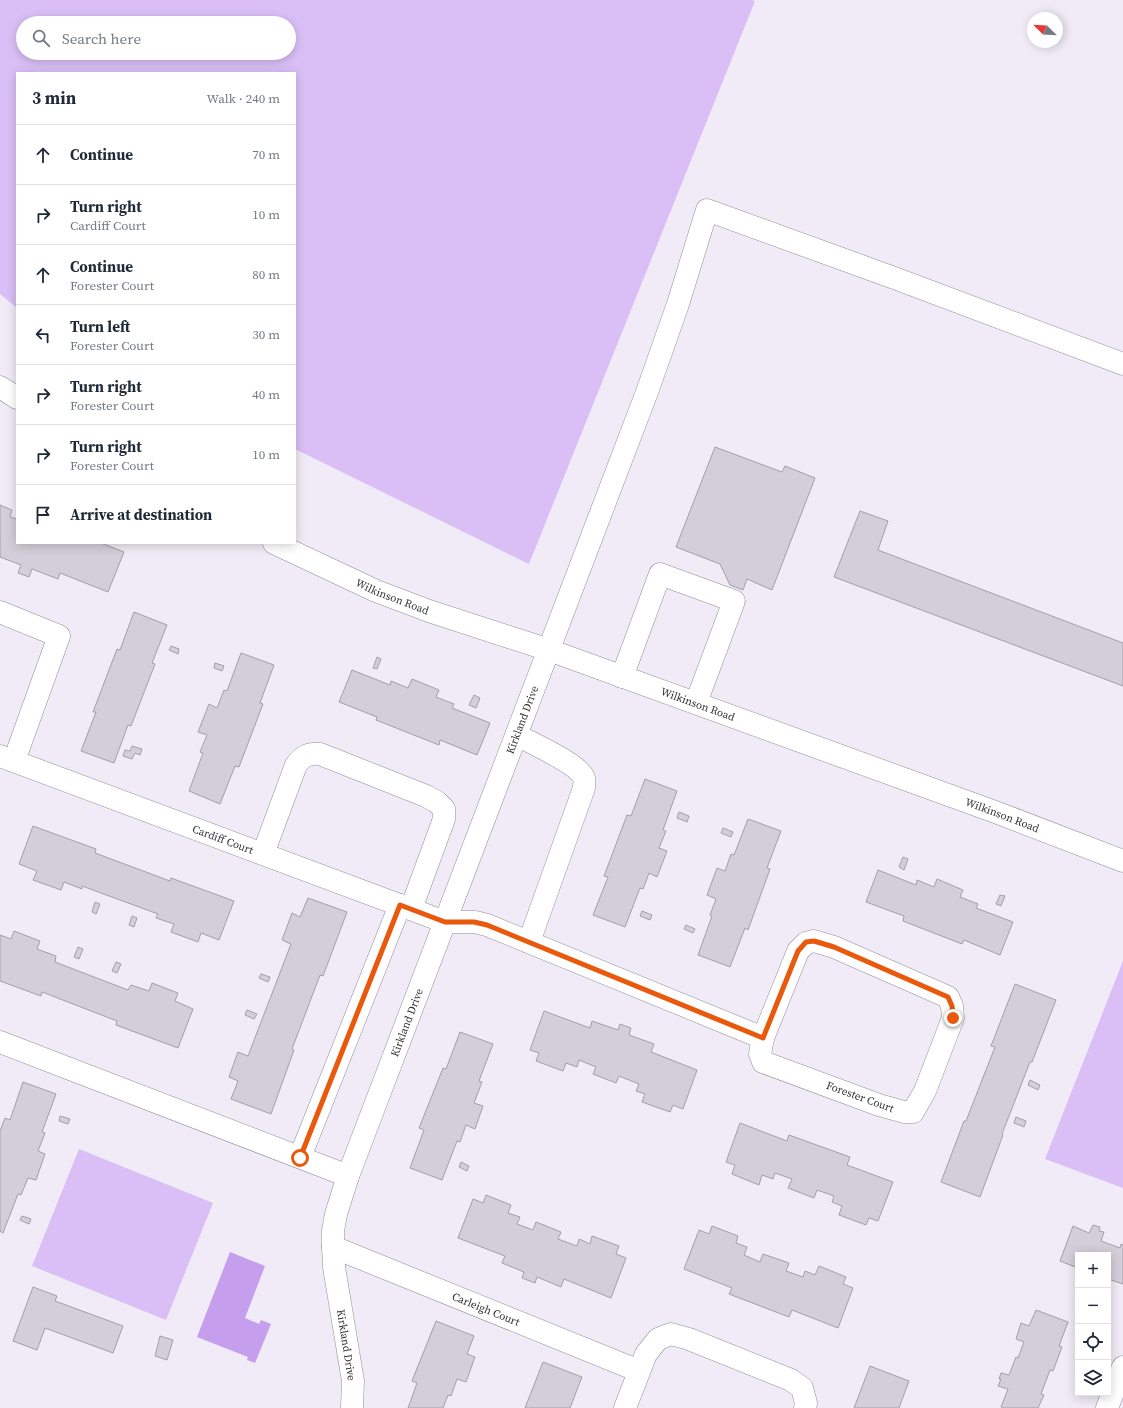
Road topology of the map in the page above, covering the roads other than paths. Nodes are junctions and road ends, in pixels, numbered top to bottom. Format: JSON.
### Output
{"nodes":[{"id":1,"x":1123,"y":364,"type":"edge"},
{"id":2,"x":0,"y":387,"type":"edge"},
{"id":3,"x":16,"y":397,"type":"edge"},
{"id":4,"x":276,"y":544,"type":"edge"},
{"id":5,"x":0,"y":612,"type":"edge"},
{"id":6,"x":549,"y":650,"type":"junction"},
{"id":7,"x":622,"y":677,"type":"junction"},
{"id":8,"x":696,"y":703,"type":"junction"},
{"id":9,"x":517,"y":735,"type":"junction"},
{"id":10,"x":7,"y":758,"type":"edge"},
{"id":11,"x":263,"y":854,"type":"junction"},
{"id":12,"x":1123,"y":861,"type":"edge"},
{"id":13,"x":405,"y":907,"type":"junction"},
{"id":14,"x":445,"y":922,"type":"junction"},
{"id":15,"x":529,"y":942,"type":"junction"},
{"id":16,"x":763,"y":1038,"type":"junction"},
{"id":17,"x":0,"y":1042,"type":"edge"},
{"id":18,"x":300,"y":1158,"type":"junction"},
{"id":19,"x":348,"y":1176,"type":"junction"},
{"id":20,"x":333,"y":1247,"type":"junction"},
{"id":21,"x":1123,"y":1367,"type":"edge"},
{"id":22,"x":639,"y":1371,"type":"junction"},
{"id":23,"x":352,"y":1408,"type":"edge"},
{"id":24,"x":625,"y":1408,"type":"edge"},
{"id":25,"x":804,"y":1408,"type":"edge"},
{"id":26,"x":1107,"y":1408,"type":"edge"}],
"edges":[{"from":1,"to":6,"type":"street","name":"Kirkland Drive"},
{"from":2,"to":3,"type":"street"},
{"from":4,"to":6,"type":"street","name":"Wilkinson Road"},
{"from":5,"to":10,"type":"street"},
{"from":6,"to":7,"type":"street","name":"Wilkinson Road"},
{"from":6,"to":9,"type":"street","name":"Kirkland Drive"},
{"from":7,"to":8,"type":"street","name":"Wilkinson Road"},
{"from":7,"to":8,"type":"street"},
{"from":8,"to":12,"type":"street","name":"Wilkinson Road"},
{"from":9,"to":14,"type":"street","name":"Kirkland Drive"},
{"from":9,"to":15,"type":"street"},
{"from":10,"to":11,"type":"street","name":"Cardiff Court"},
{"from":11,"to":13,"type":"street","name":"Cardiff Court"},
{"from":11,"to":13,"type":"street"},
{"from":13,"to":14,"type":"street","name":"Cardiff Court"},
{"from":13,"to":18,"type":"street"},
{"from":14,"to":15,"type":"street"},
{"from":14,"to":19,"type":"street","name":"Kirkland Drive"},
{"from":15,"to":16,"type":"street"},
{"from":16,"to":16,"type":"street","name":"Forester Court"},
{"from":17,"to":18,"type":"street"},
{"from":18,"to":19,"type":"street"},
{"from":19,"to":20,"type":"street","name":"Kirkland Drive"},
{"from":20,"to":22,"type":"street","name":"Carleigh Court"},
{"from":20,"to":23,"type":"street","name":"Kirkland Drive"},
{"from":21,"to":26,"type":"street"},
{"from":22,"to":24,"type":"street"},
{"from":22,"to":25,"type":"street"}]}
